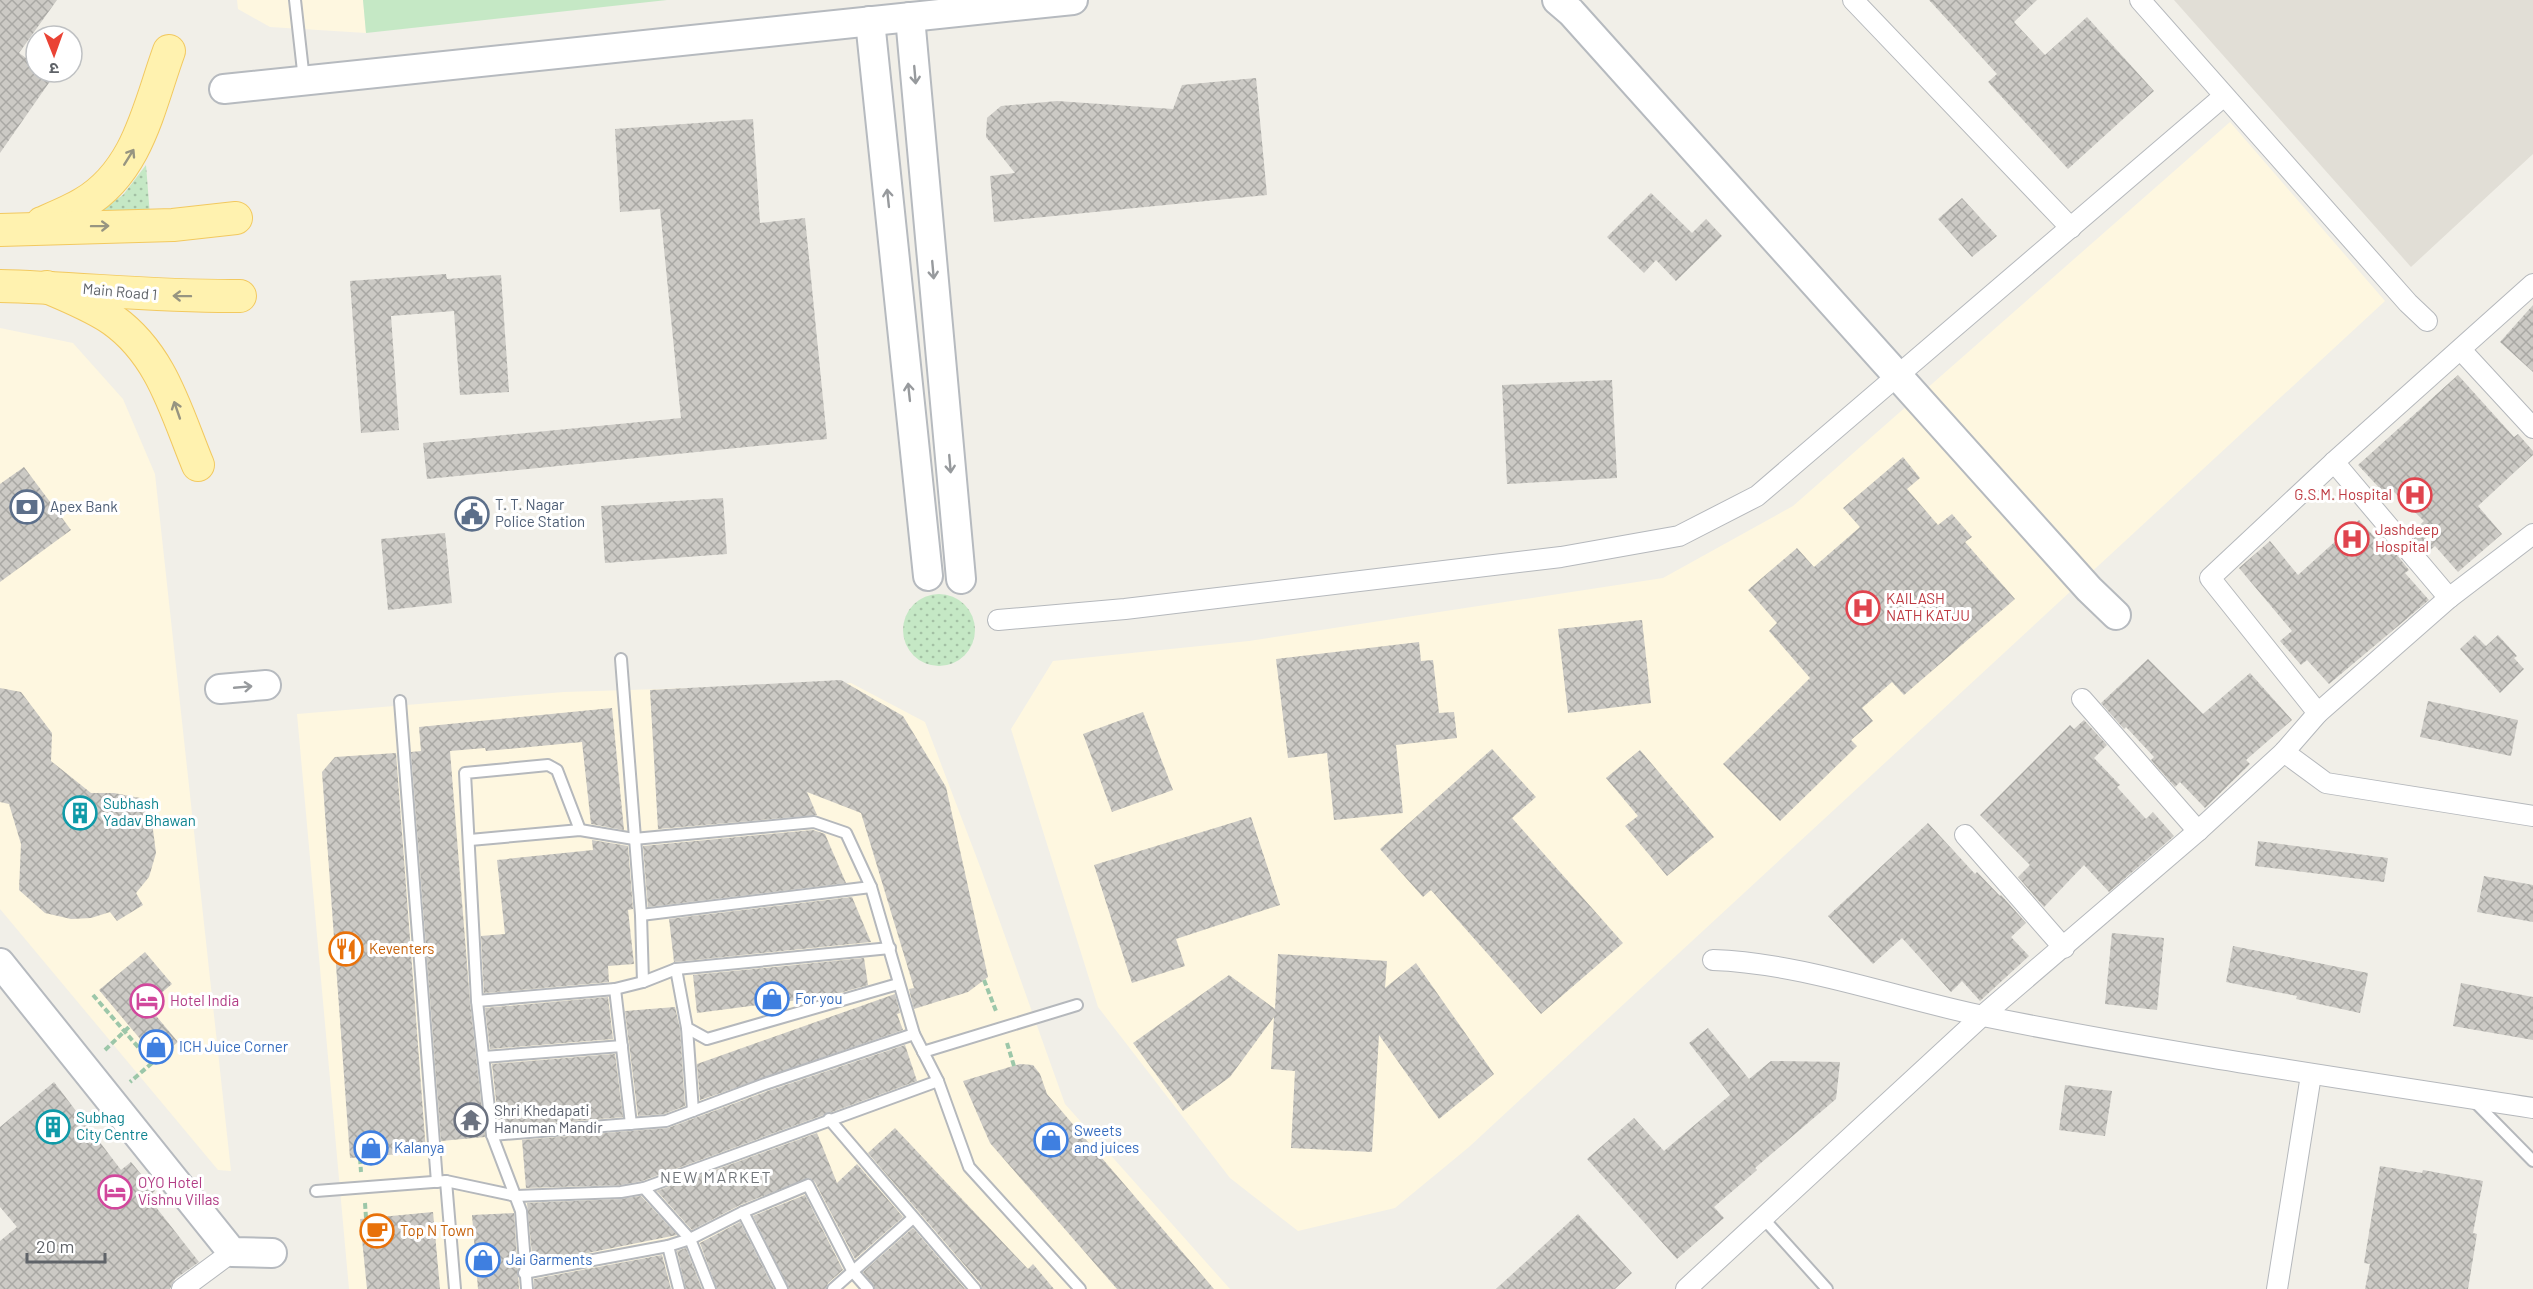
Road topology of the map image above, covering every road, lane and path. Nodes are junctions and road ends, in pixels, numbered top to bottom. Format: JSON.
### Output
{"nodes":[{"id":1,"x":296,"y":0,"type":"edge"},
{"id":2,"x":1073,"y":0,"type":"edge"},
{"id":3,"x":1557,"y":0,"type":"edge"},
{"id":4,"x":1853,"y":0,"type":"edge"},
{"id":5,"x":2140,"y":0,"type":"edge"},
{"id":6,"x":910,"y":17,"type":"junction"},
{"id":7,"x":870,"y":21,"type":"junction"},
{"id":8,"x":169,"y":51,"type":"dead end"},
{"id":9,"x":304,"y":80,"type":"junction"},
{"id":10,"x":224,"y":89,"type":"dead end"},
{"id":11,"x":2224,"y":96,"type":"junction"},
{"id":12,"x":236,"y":218,"type":"dead end"},
{"id":13,"x":33,"y":228,"type":"junction"},
{"id":14,"x":2071,"y":228,"type":"junction"},
{"id":15,"x":0,"y":230,"type":"edge"},
{"id":16,"x":2533,"y":284,"type":"edge"},
{"id":17,"x":0,"y":286,"type":"edge"},
{"id":18,"x":47,"y":287,"type":"junction"},
{"id":19,"x":240,"y":296,"type":"dead end"},
{"id":20,"x":2427,"y":321,"type":"dead end"},
{"id":21,"x":2461,"y":350,"type":"junction"},
{"id":22,"x":1899,"y":376,"type":"junction"},
{"id":23,"x":2533,"y":428,"type":"edge"},
{"id":24,"x":2334,"y":462,"type":"junction"},
{"id":25,"x":198,"y":465,"type":"dead end"},
{"id":26,"x":2530,"y":540,"type":"edge"},
{"id":27,"x":928,"y":576,"type":"dead end"},
{"id":28,"x":961,"y":579,"type":"dead end"},
{"id":29,"x":2449,"y":598,"type":"junction"},
{"id":30,"x":2116,"y":615,"type":"dead end"},
{"id":31,"x":998,"y":620,"type":"dead end"},
{"id":32,"x":621,"y":659,"type":"dead end"},
{"id":33,"x":266,"y":686,"type":"dead end"},
{"id":34,"x":220,"y":689,"type":"dead end"},
{"id":35,"x":2082,"y":699,"type":"dead end"},
{"id":36,"x":400,"y":701,"type":"dead end"},
{"id":37,"x":2318,"y":713,"type":"junction"},
{"id":38,"x":2284,"y":752,"type":"junction"},
{"id":39,"x":2533,"y":816,"type":"edge"},
{"id":40,"x":580,"y":830,"type":"junction"},
{"id":41,"x":2198,"y":831,"type":"junction"},
{"id":42,"x":1965,"y":835,"type":"dead end"},
{"id":43,"x":634,"y":839,"type":"junction"},
{"id":44,"x":470,"y":840,"type":"junction"},
{"id":45,"x":871,"y":887,"type":"junction"},
{"id":46,"x":641,"y":915,"type":"junction"},
{"id":47,"x":891,"y":948,"type":"junction"},
{"id":48,"x":2064,"y":948,"type":"junction"},
{"id":49,"x":1713,"y":960,"type":"dead end"},
{"id":50,"x":0,"y":963,"type":"edge"},
{"id":51,"x":676,"y":969,"type":"junction"},
{"id":52,"x":643,"y":982,"type":"junction"},
{"id":53,"x":898,"y":984,"type":"junction"},
{"id":54,"x":615,"y":989,"type":"junction"},
{"id":55,"x":93,"y":995,"type":"dead end"},
{"id":56,"x":477,"y":1001,"type":"junction"},
{"id":57,"x":1077,"y":1005,"type":"dead end"},
{"id":58,"x":1982,"y":1016,"type":"junction"},
{"id":59,"x":130,"y":1026,"type":"dead end"},
{"id":60,"x":687,"y":1028,"type":"junction"},
{"id":61,"x":124,"y":1031,"type":"junction"},
{"id":62,"x":914,"y":1034,"type":"junction"},
{"id":63,"x":118,"y":1038,"type":"dead end"},
{"id":64,"x":622,"y":1046,"type":"junction"},
{"id":65,"x":923,"y":1052,"type":"junction"},
{"id":66,"x":483,"y":1058,"type":"junction"},
{"id":67,"x":152,"y":1063,"type":"dead end"},
{"id":68,"x":2312,"y":1074,"type":"junction"},
{"id":69,"x":938,"y":1081,"type":"junction"},
{"id":70,"x":2471,"y":1098,"type":"junction"},
{"id":71,"x":2533,"y":1108,"type":"edge"},
{"id":72,"x":693,"y":1111,"type":"junction"},
{"id":73,"x":829,"y":1119,"type":"junction"},
{"id":74,"x":631,"y":1124,"type":"junction"},
{"id":75,"x":492,"y":1135,"type":"junction"},
{"id":76,"x":2533,"y":1161,"type":"edge"},
{"id":77,"x":441,"y":1182,"type":"junction"},
{"id":78,"x":644,"y":1188,"type":"junction"},
{"id":79,"x":316,"y":1191,"type":"dead end"},
{"id":80,"x":516,"y":1196,"type":"junction"},
{"id":81,"x":743,"y":1212,"type":"junction"},
{"id":82,"x":913,"y":1218,"type":"junction"},
{"id":83,"x":1763,"y":1218,"type":"junction"},
{"id":84,"x":690,"y":1239,"type":"junction"},
{"id":85,"x":668,"y":1246,"type":"junction"},
{"id":86,"x":232,"y":1252,"type":"junction"},
{"id":87,"x":272,"y":1252,"type":"dead end"},
{"id":88,"x":853,"y":1272,"type":"junction"},
{"id":89,"x":524,"y":1273,"type":"junction"},
{"id":90,"x":183,"y":1289,"type":"edge"},
{"id":91,"x":455,"y":1289,"type":"edge"},
{"id":92,"x":527,"y":1289,"type":"edge"},
{"id":93,"x":679,"y":1289,"type":"edge"},
{"id":94,"x":710,"y":1289,"type":"edge"},
{"id":95,"x":782,"y":1289,"type":"edge"},
{"id":96,"x":833,"y":1289,"type":"edge"},
{"id":97,"x":868,"y":1289,"type":"edge"},
{"id":98,"x":975,"y":1289,"type":"edge"},
{"id":99,"x":1080,"y":1289,"type":"edge"},
{"id":100,"x":1686,"y":1289,"type":"edge"},
{"id":101,"x":1827,"y":1289,"type":"edge"},
{"id":102,"x":2277,"y":1289,"type":"edge"}],
"edges":[{"from":1,"to":9,"type":"lane"},
{"from":2,"to":6,"type":"street"},
{"from":3,"to":22,"type":"street"},
{"from":4,"to":14,"type":"street"},
{"from":5,"to":11,"type":"street"},
{"from":6,"to":7,"type":"street"},
{"from":6,"to":28,"type":"street","one_way":true},
{"from":7,"to":9,"type":"street"},
{"from":27,"to":7,"type":"street","one_way":true},
{"from":13,"to":8,"type":"main road","one_way":true},
{"from":9,"to":10,"type":"street"},
{"from":11,"to":14,"type":"street"},
{"from":11,"to":20,"type":"street"},
{"from":13,"to":12,"type":"main road","one_way":true},
{"from":13,"to":15,"type":"main road"},
{"from":14,"to":22,"type":"street"},
{"from":16,"to":21,"type":"street"},
{"from":17,"to":18,"type":"main road","name":"Main Road 1"},
{"from":19,"to":18,"type":"main road","name":"Main Road 1","one_way":true},
{"from":25,"to":18,"type":"main road","one_way":true},
{"from":21,"to":23,"type":"street"},
{"from":21,"to":24,"type":"street"},
{"from":22,"to":30,"type":"street"},
{"from":22,"to":31,"type":"street"},
{"from":24,"to":29,"type":"street"},
{"from":24,"to":37,"type":"street"},
{"from":26,"to":29,"type":"street"},
{"from":29,"to":37,"type":"street"},
{"from":32,"to":43,"type":"lane"},
{"from":34,"to":33,"type":"street","one_way":true},
{"from":35,"to":41,"type":"street"},
{"from":36,"to":77,"type":"lane"},
{"from":37,"to":38,"type":"street"},
{"from":38,"to":39,"type":"street"},
{"from":38,"to":41,"type":"street"},
{"from":40,"to":43,"type":"lane"},
{"from":40,"to":44,"type":"lane"},
{"from":40,"to":44,"type":"lane"},
{"from":41,"to":48,"type":"street"},
{"from":42,"to":48,"type":"street"},
{"from":43,"to":45,"type":"lane"},
{"from":43,"to":46,"type":"lane"},
{"from":44,"to":56,"type":"lane"},
{"from":45,"to":46,"type":"lane"},
{"from":45,"to":47,"type":"lane"},
{"from":46,"to":52,"type":"lane"},
{"from":47,"to":51,"type":"lane"},
{"from":47,"to":53,"type":"lane"},
{"from":48,"to":58,"type":"street"},
{"from":49,"to":58,"type":"street"},
{"from":50,"to":86,"type":"street"},
{"from":51,"to":52,"type":"lane"},
{"from":51,"to":60,"type":"lane"},
{"from":52,"to":54,"type":"lane"},
{"from":53,"to":60,"type":"lane"},
{"from":53,"to":62,"type":"lane"},
{"from":54,"to":56,"type":"lane"},
{"from":54,"to":64,"type":"lane"},
{"from":55,"to":61,"type":"path"},
{"from":56,"to":66,"type":"lane"},
{"from":57,"to":65,"type":"lane"},
{"from":58,"to":68,"type":"street"},
{"from":58,"to":83,"type":"street"},
{"from":59,"to":61,"type":"path"},
{"from":60,"to":72,"type":"lane"},
{"from":61,"to":63,"type":"path"},
{"from":61,"to":67,"type":"path"},
{"from":62,"to":65,"type":"lane"},
{"from":62,"to":72,"type":"lane"},
{"from":64,"to":66,"type":"lane"},
{"from":64,"to":74,"type":"lane"},
{"from":65,"to":69,"type":"lane"},
{"from":66,"to":75,"type":"lane"},
{"from":68,"to":70,"type":"street"},
{"from":68,"to":102,"type":"street"},
{"from":69,"to":73,"type":"lane"},
{"from":69,"to":99,"type":"lane"},
{"from":70,"to":71,"type":"street"},
{"from":70,"to":76,"type":"lane"},
{"from":72,"to":74,"type":"lane"},
{"from":73,"to":78,"type":"lane"},
{"from":73,"to":82,"type":"lane"},
{"from":74,"to":75,"type":"lane"},
{"from":75,"to":80,"type":"lane"},
{"from":77,"to":79,"type":"lane"},
{"from":77,"to":80,"type":"lane"},
{"from":77,"to":91,"type":"lane"},
{"from":78,"to":80,"type":"lane"},
{"from":78,"to":84,"type":"lane"},
{"from":80,"to":89,"type":"lane"},
{"from":81,"to":84,"type":"lane"},
{"from":81,"to":88,"type":"lane"},
{"from":81,"to":95,"type":"lane"},
{"from":82,"to":88,"type":"lane"},
{"from":82,"to":98,"type":"lane"},
{"from":83,"to":100,"type":"street"},
{"from":83,"to":101,"type":"lane"},
{"from":84,"to":85,"type":"lane"},
{"from":84,"to":94,"type":"lane"},
{"from":85,"to":89,"type":"lane"},
{"from":85,"to":93,"type":"lane"},
{"from":86,"to":87,"type":"street"},
{"from":86,"to":90,"type":"street"},
{"from":88,"to":96,"type":"lane"},
{"from":88,"to":97,"type":"lane"},
{"from":89,"to":92,"type":"lane"}]}
